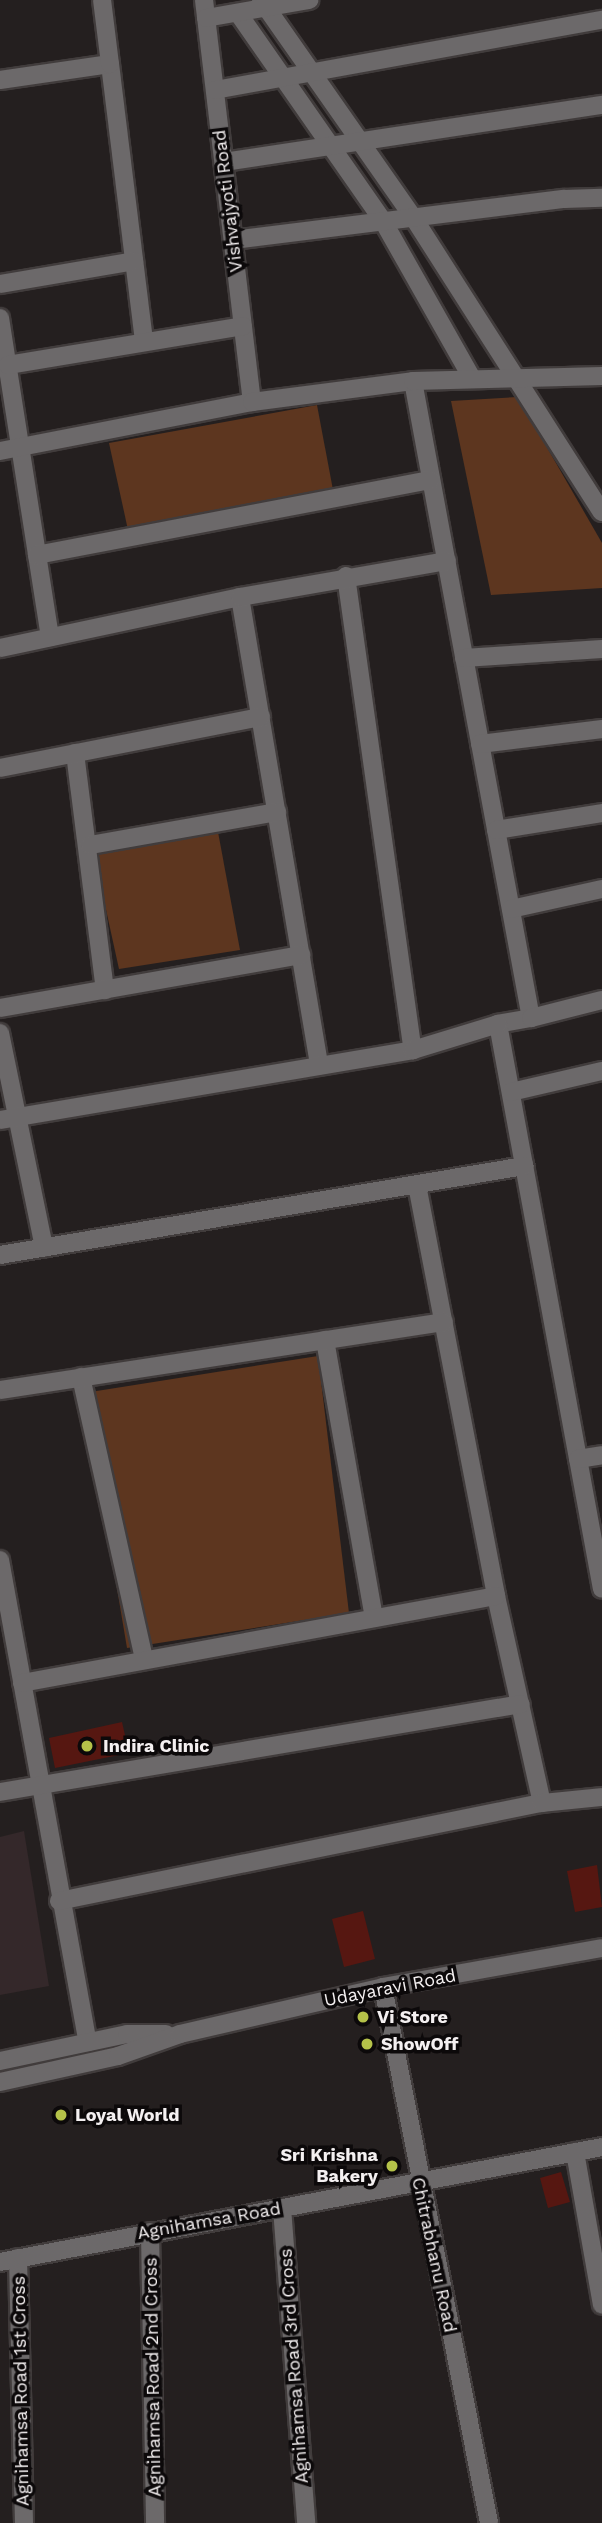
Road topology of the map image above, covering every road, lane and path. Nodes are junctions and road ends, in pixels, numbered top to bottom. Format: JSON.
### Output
{"nodes":[{"id":1,"x":102,"y":0,"type":"edge"},
{"id":2,"x":309,"y":0,"type":"edge"},
{"id":3,"x":264,"y":4,"type":"edge"},
{"id":4,"x":205,"y":9,"type":"edge"},
{"id":5,"x":238,"y":13,"type":"junction"},
{"id":6,"x":602,"y":20,"type":"edge"},
{"id":7,"x":110,"y":64,"type":"junction"},
{"id":8,"x":315,"y":75,"type":"junction"},
{"id":9,"x":288,"y":79,"type":"junction"},
{"id":10,"x":0,"y":80,"type":"edge"},
{"id":11,"x":215,"y":90,"type":"junction"},
{"id":12,"x":602,"y":104,"type":"edge"},
{"id":13,"x":361,"y":140,"type":"junction"},
{"id":14,"x":331,"y":145,"type":"junction"},
{"id":15,"x":223,"y":162,"type":"junction"},
{"id":16,"x":602,"y":198,"type":"edge"},
{"id":17,"x":414,"y":217,"type":"junction"},
{"id":18,"x":383,"y":221,"type":"junction"},
{"id":19,"x":233,"y":240,"type":"junction"},
{"id":20,"x":134,"y":261,"type":"junction"},
{"id":21,"x":0,"y":284,"type":"edge"},
{"id":22,"x":0,"y":318,"type":"edge"},
{"id":23,"x":243,"y":326,"type":"junction"},
{"id":24,"x":144,"y":342,"type":"junction"},
{"id":25,"x":8,"y":365,"type":"junction"},
{"id":26,"x":512,"y":375,"type":"junction"},
{"id":27,"x":602,"y":376,"type":"edge"},
{"id":28,"x":472,"y":378,"type":"junction"},
{"id":29,"x":413,"y":382,"type":"junction"},
{"id":30,"x":252,"y":402,"type":"junction"},
{"id":31,"x":21,"y":447,"type":"junction"},
{"id":32,"x":0,"y":451,"type":"edge"},
{"id":33,"x":431,"y":480,"type":"junction"},
{"id":34,"x":594,"y":487,"type":"edge"},
{"id":35,"x":602,"y":512,"type":"edge"},
{"id":36,"x":37,"y":555,"type":"junction"},
{"id":37,"x":447,"y":561,"type":"junction"},
{"id":38,"x":346,"y":576,"type":"junction"},
{"id":39,"x":240,"y":597,"type":"junction"},
{"id":40,"x":50,"y":637,"type":"junction"},
{"id":41,"x":0,"y":648,"type":"edge"},
{"id":42,"x":602,"y":649,"type":"edge"},
{"id":43,"x":464,"y":657,"type":"junction"},
{"id":44,"x":261,"y":717,"type":"junction"},
{"id":45,"x":602,"y":729,"type":"edge"},
{"id":46,"x":480,"y":744,"type":"junction"},
{"id":47,"x":75,"y":753,"type":"junction"},
{"id":48,"x":0,"y":768,"type":"edge"},
{"id":49,"x":277,"y":812,"type":"junction"},
{"id":50,"x":602,"y":813,"type":"edge"},
{"id":51,"x":496,"y":830,"type":"junction"},
{"id":52,"x":90,"y":845,"type":"junction"},
{"id":53,"x":602,"y":889,"type":"edge"},
{"id":54,"x":510,"y":909,"type":"junction"},
{"id":55,"x":301,"y":955,"type":"junction"},
{"id":56,"x":105,"y":990,"type":"junction"},
{"id":57,"x":602,"y":1000,"type":"edge"},
{"id":58,"x":0,"y":1008,"type":"edge"},
{"id":59,"x":531,"y":1018,"type":"junction"},
{"id":60,"x":498,"y":1024,"type":"junction"},
{"id":61,"x":0,"y":1033,"type":"edge"},
{"id":62,"x":413,"y":1050,"type":"junction"},
{"id":63,"x":319,"y":1065,"type":"junction"},
{"id":64,"x":602,"y":1071,"type":"edge"},
{"id":65,"x":510,"y":1092,"type":"junction"},
{"id":66,"x":8,"y":1119,"type":"edge"},
{"id":67,"x":524,"y":1166,"type":"junction"},
{"id":68,"x":417,"y":1185,"type":"junction"},
{"id":69,"x":44,"y":1248,"type":"junction"},
{"id":70,"x":0,"y":1255,"type":"edge"},
{"id":71,"x":443,"y":1321,"type":"junction"},
{"id":72,"x":325,"y":1340,"type":"junction"},
{"id":73,"x":81,"y":1377,"type":"junction"},
{"id":74,"x":0,"y":1390,"type":"edge"},
{"id":75,"x":602,"y":1455,"type":"edge"},
{"id":76,"x":578,"y":1459,"type":"junction"},
{"id":77,"x":0,"y":1560,"type":"edge"},
{"id":78,"x":602,"y":1589,"type":"edge"},
{"id":79,"x":496,"y":1596,"type":"junction"},
{"id":80,"x":374,"y":1618,"type":"junction"},
{"id":81,"x":144,"y":1660,"type":"junction"},
{"id":82,"x":22,"y":1683,"type":"junction"},
{"id":83,"x":520,"y":1704,"type":"junction"},
{"id":84,"x":40,"y":1784,"type":"junction"},
{"id":85,"x":0,"y":1792,"type":"edge"},
{"id":86,"x":602,"y":1797,"type":"edge"},
{"id":87,"x":542,"y":1803,"type":"junction"},
{"id":88,"x":59,"y":1901,"type":"junction"},
{"id":89,"x":602,"y":1948,"type":"edge"},
{"id":90,"x":383,"y":1987,"type":"junction"},
{"id":91,"x":180,"y":2034,"type":"junction"},
{"id":92,"x":88,"y":2042,"type":"junction"},
{"id":93,"x":0,"y":2061,"type":"edge"},
{"id":94,"x":0,"y":2082,"type":"edge"},
{"id":95,"x":602,"y":2147,"type":"edge"},
{"id":96,"x":575,"y":2152,"type":"junction"},
{"id":97,"x":419,"y":2182,"type":"junction"},
{"id":98,"x":282,"y":2208,"type":"junction"},
{"id":99,"x":150,"y":2232,"type":"junction"},
{"id":100,"x":597,"y":2242,"type":"edge"},
{"id":101,"x":18,"y":2258,"type":"junction"},
{"id":102,"x":0,"y":2262,"type":"edge"},
{"id":103,"x":602,"y":2305,"type":"edge"},
{"id":104,"x":24,"y":2523,"type":"edge"},
{"id":105,"x":155,"y":2523,"type":"edge"},
{"id":106,"x":306,"y":2523,"type":"edge"},
{"id":107,"x":489,"y":2523,"type":"edge"}],
"edges":[{"from":1,"to":7,"type":"street"},
{"from":2,"to":3,"type":"street"},
{"from":3,"to":5,"type":"street"},
{"from":3,"to":8,"type":"street"},
{"from":4,"to":5,"type":"street"},
{"from":4,"to":11,"type":"street","name":"Vishvajyoti Road"},
{"from":5,"to":9,"type":"street"},
{"from":6,"to":8,"type":"street"},
{"from":7,"to":10,"type":"street"},
{"from":7,"to":20,"type":"street"},
{"from":8,"to":9,"type":"street"},
{"from":8,"to":13,"type":"street"},
{"from":9,"to":11,"type":"street"},
{"from":9,"to":14,"type":"street"},
{"from":11,"to":15,"type":"street","name":"Vishvajyoti Road"},
{"from":12,"to":13,"type":"street"},
{"from":13,"to":14,"type":"street"},
{"from":13,"to":17,"type":"street"},
{"from":14,"to":15,"type":"street"},
{"from":14,"to":18,"type":"street"},
{"from":15,"to":19,"type":"street","name":"Vishvajyoti Road"},
{"from":16,"to":17,"type":"street"},
{"from":17,"to":18,"type":"street"},
{"from":17,"to":26,"type":"street"},
{"from":18,"to":19,"type":"street"},
{"from":18,"to":28,"type":"street"},
{"from":19,"to":23,"type":"street","name":"Vishvajyoti Road"},
{"from":20,"to":21,"type":"street"},
{"from":20,"to":24,"type":"street"},
{"from":22,"to":25,"type":"street"},
{"from":23,"to":24,"type":"street"},
{"from":23,"to":30,"type":"street","name":"Vishvajyoti Road"},
{"from":24,"to":25,"type":"street"},
{"from":25,"to":31,"type":"street"},
{"from":26,"to":27,"type":"street"},
{"from":26,"to":28,"type":"street"},
{"from":26,"to":34,"type":"street"},
{"from":28,"to":29,"type":"street"},
{"from":29,"to":30,"type":"street"},
{"from":29,"to":33,"type":"street"},
{"from":30,"to":31,"type":"street"},
{"from":31,"to":32,"type":"street"},
{"from":31,"to":36,"type":"street"},
{"from":33,"to":36,"type":"street"},
{"from":33,"to":37,"type":"street"},
{"from":34,"to":35,"type":"street"},
{"from":36,"to":40,"type":"street"},
{"from":37,"to":38,"type":"street"},
{"from":37,"to":43,"type":"street"},
{"from":38,"to":39,"type":"street"},
{"from":38,"to":62,"type":"street"},
{"from":39,"to":40,"type":"street"},
{"from":39,"to":44,"type":"street"},
{"from":40,"to":41,"type":"street"},
{"from":42,"to":43,"type":"street"},
{"from":43,"to":46,"type":"street"},
{"from":44,"to":47,"type":"street"},
{"from":44,"to":49,"type":"street"},
{"from":45,"to":46,"type":"street"},
{"from":46,"to":51,"type":"street"},
{"from":47,"to":48,"type":"street"},
{"from":47,"to":52,"type":"street"},
{"from":49,"to":52,"type":"street"},
{"from":49,"to":55,"type":"street"},
{"from":50,"to":51,"type":"street"},
{"from":51,"to":54,"type":"street"},
{"from":52,"to":56,"type":"street"},
{"from":53,"to":54,"type":"street"},
{"from":54,"to":59,"type":"street"},
{"from":55,"to":56,"type":"street"},
{"from":55,"to":63,"type":"street"},
{"from":56,"to":58,"type":"street"},
{"from":57,"to":59,"type":"street"},
{"from":59,"to":60,"type":"street"},
{"from":60,"to":62,"type":"street"},
{"from":60,"to":65,"type":"street"},
{"from":61,"to":66,"type":"street"},
{"from":62,"to":63,"type":"street"},
{"from":63,"to":66,"type":"street"},
{"from":64,"to":65,"type":"street"},
{"from":65,"to":67,"type":"street"},
{"from":66,"to":69,"type":"street"},
{"from":67,"to":68,"type":"street"},
{"from":67,"to":76,"type":"street"},
{"from":68,"to":69,"type":"street"},
{"from":68,"to":71,"type":"street"},
{"from":69,"to":70,"type":"street"},
{"from":71,"to":72,"type":"street"},
{"from":71,"to":79,"type":"street"},
{"from":72,"to":73,"type":"street"},
{"from":72,"to":80,"type":"street"},
{"from":73,"to":74,"type":"street"},
{"from":73,"to":81,"type":"street"},
{"from":75,"to":76,"type":"street"},
{"from":76,"to":78,"type":"street"},
{"from":77,"to":82,"type":"street"},
{"from":79,"to":80,"type":"street"},
{"from":79,"to":83,"type":"street"},
{"from":80,"to":81,"type":"street"},
{"from":81,"to":82,"type":"street"},
{"from":82,"to":84,"type":"street"},
{"from":83,"to":84,"type":"street"},
{"from":83,"to":87,"type":"street"},
{"from":84,"to":85,"type":"street"},
{"from":84,"to":88,"type":"street"},
{"from":86,"to":87,"type":"street"},
{"from":87,"to":88,"type":"street"},
{"from":88,"to":92,"type":"street"},
{"from":89,"to":90,"type":"street","name":"Udayaravi Road"},
{"from":90,"to":91,"type":"street","name":"Udayaravi Road"},
{"from":90,"to":97,"type":"street","name":"Chitrabhanu Road"},
{"from":91,"to":92,"type":"street","name":"Udayaravi Road"},
{"from":91,"to":94,"type":"street","name":"Udayaravi Road"},
{"from":92,"to":93,"type":"street","name":"Udayaravi Road"},
{"from":95,"to":96,"type":"street","name":"Agnihamsa Road"},
{"from":96,"to":97,"type":"street","name":"Agnihamsa Road"},
{"from":96,"to":100,"type":"street"},
{"from":97,"to":98,"type":"street","name":"Agnihamsa Road"},
{"from":97,"to":107,"type":"street","name":"Chitrabhanu Road"},
{"from":98,"to":99,"type":"street","name":"Agnihamsa Road"},
{"from":98,"to":106,"type":"street","name":"Agnihamsa Road 3rd Cross"},
{"from":99,"to":101,"type":"street","name":"Agnihamsa Road"},
{"from":99,"to":105,"type":"street","name":"Agnihamsa Road 2nd Cross"},
{"from":100,"to":103,"type":"street"},
{"from":101,"to":102,"type":"street","name":"Agnihamsa Road"},
{"from":101,"to":104,"type":"street","name":"Agnihamsa Road 1st Cross"}]}
